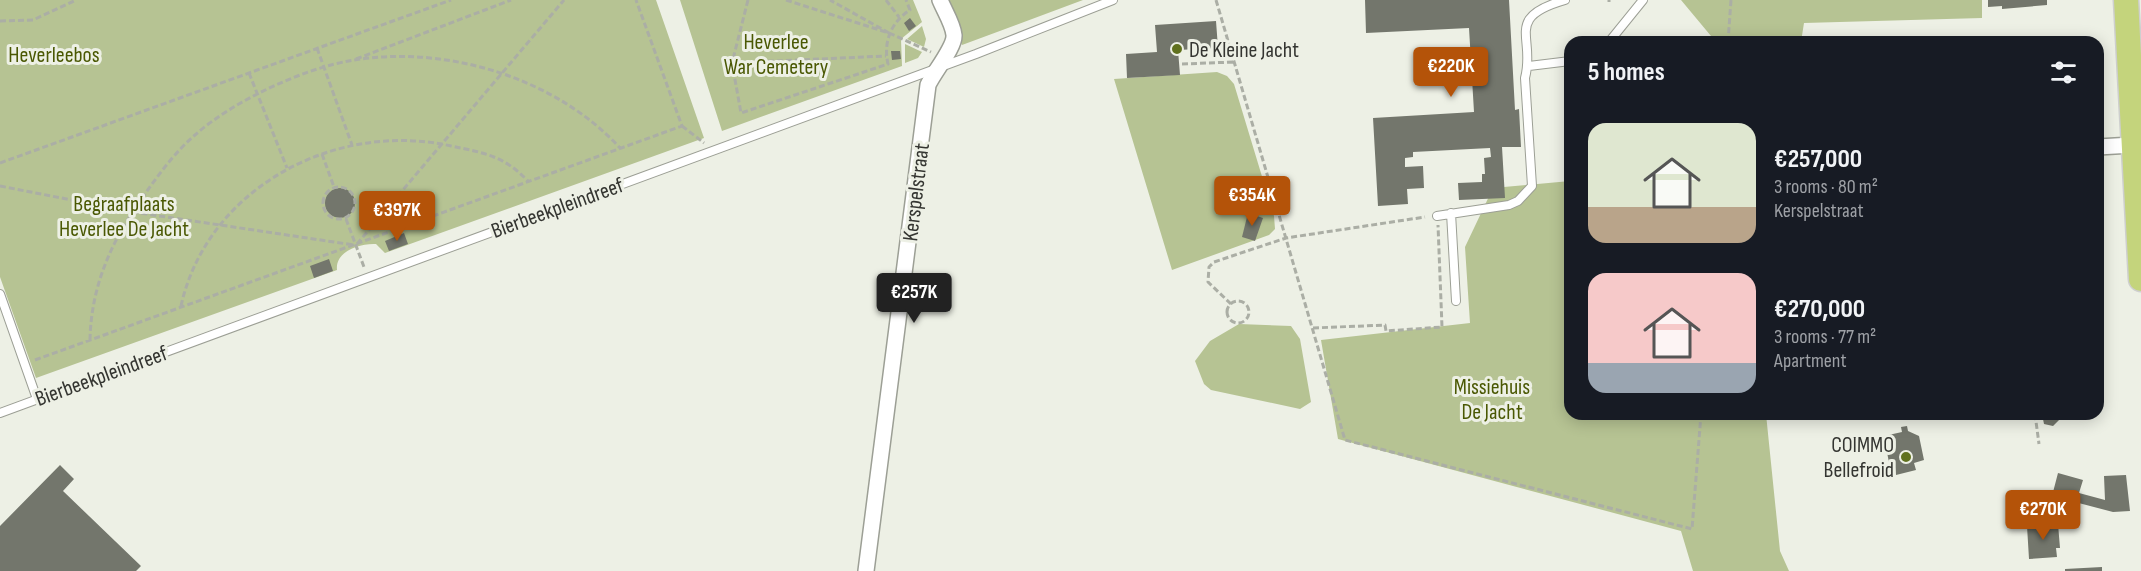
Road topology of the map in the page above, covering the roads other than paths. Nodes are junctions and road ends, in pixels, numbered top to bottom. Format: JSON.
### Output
{"nodes":[{"id":1,"x":940,"y":0,"type":"edge"},
{"id":2,"x":1113,"y":0,"type":"edge"},
{"id":3,"x":1565,"y":0,"type":"edge"},
{"id":4,"x":1643,"y":0,"type":"edge"},
{"id":5,"x":2112,"y":0,"type":"edge"},
{"id":6,"x":2126,"y":0,"type":"edge"},
{"id":7,"x":1614,"y":36,"type":"edge"},
{"id":8,"x":2135,"y":44,"type":"edge"},
{"id":9,"x":1564,"y":62,"type":"edge"},
{"id":10,"x":939,"y":63,"type":"junction"},
{"id":11,"x":1529,"y":66,"type":"junction"},
{"id":12,"x":2132,"y":145,"type":"junction"},
{"id":13,"x":2104,"y":147,"type":"edge"},
{"id":14,"x":1451,"y":213,"type":"junction"},
{"id":15,"x":1437,"y":216,"type":"road end"},
{"id":16,"x":2141,"y":279,"type":"edge"},
{"id":17,"x":0,"y":294,"type":"edge"},
{"id":18,"x":1456,"y":301,"type":"dead end"},
{"id":19,"x":37,"y":399,"type":"junction"},
{"id":20,"x":0,"y":413,"type":"edge"},
{"id":21,"x":866,"y":571,"type":"edge"}],
"edges":[{"from":1,"to":10,"type":"street","name":"Kerspelstraat"},
{"from":2,"to":10,"type":"lane","name":"Bierbeekpleindreef"},
{"from":3,"to":11,"type":"lane"},
{"from":4,"to":7,"type":"lane"},
{"from":5,"to":12,"type":"main road"},
{"from":6,"to":8,"type":"main road"},
{"from":8,"to":12,"type":"main road"},
{"from":9,"to":11,"type":"lane"},
{"from":10,"to":19,"type":"lane","name":"Bierbeekpleindreef"},
{"from":10,"to":21,"type":"street","name":"Kerspelstraat"},
{"from":11,"to":14,"type":"lane"},
{"from":12,"to":13,"type":"street"},
{"from":12,"to":16,"type":"main road"},
{"from":14,"to":15,"type":"lane"},
{"from":14,"to":18,"type":"lane"},
{"from":17,"to":19,"type":"lane"},
{"from":19,"to":20,"type":"lane","name":"Bierbeekpleindreef"}]}
